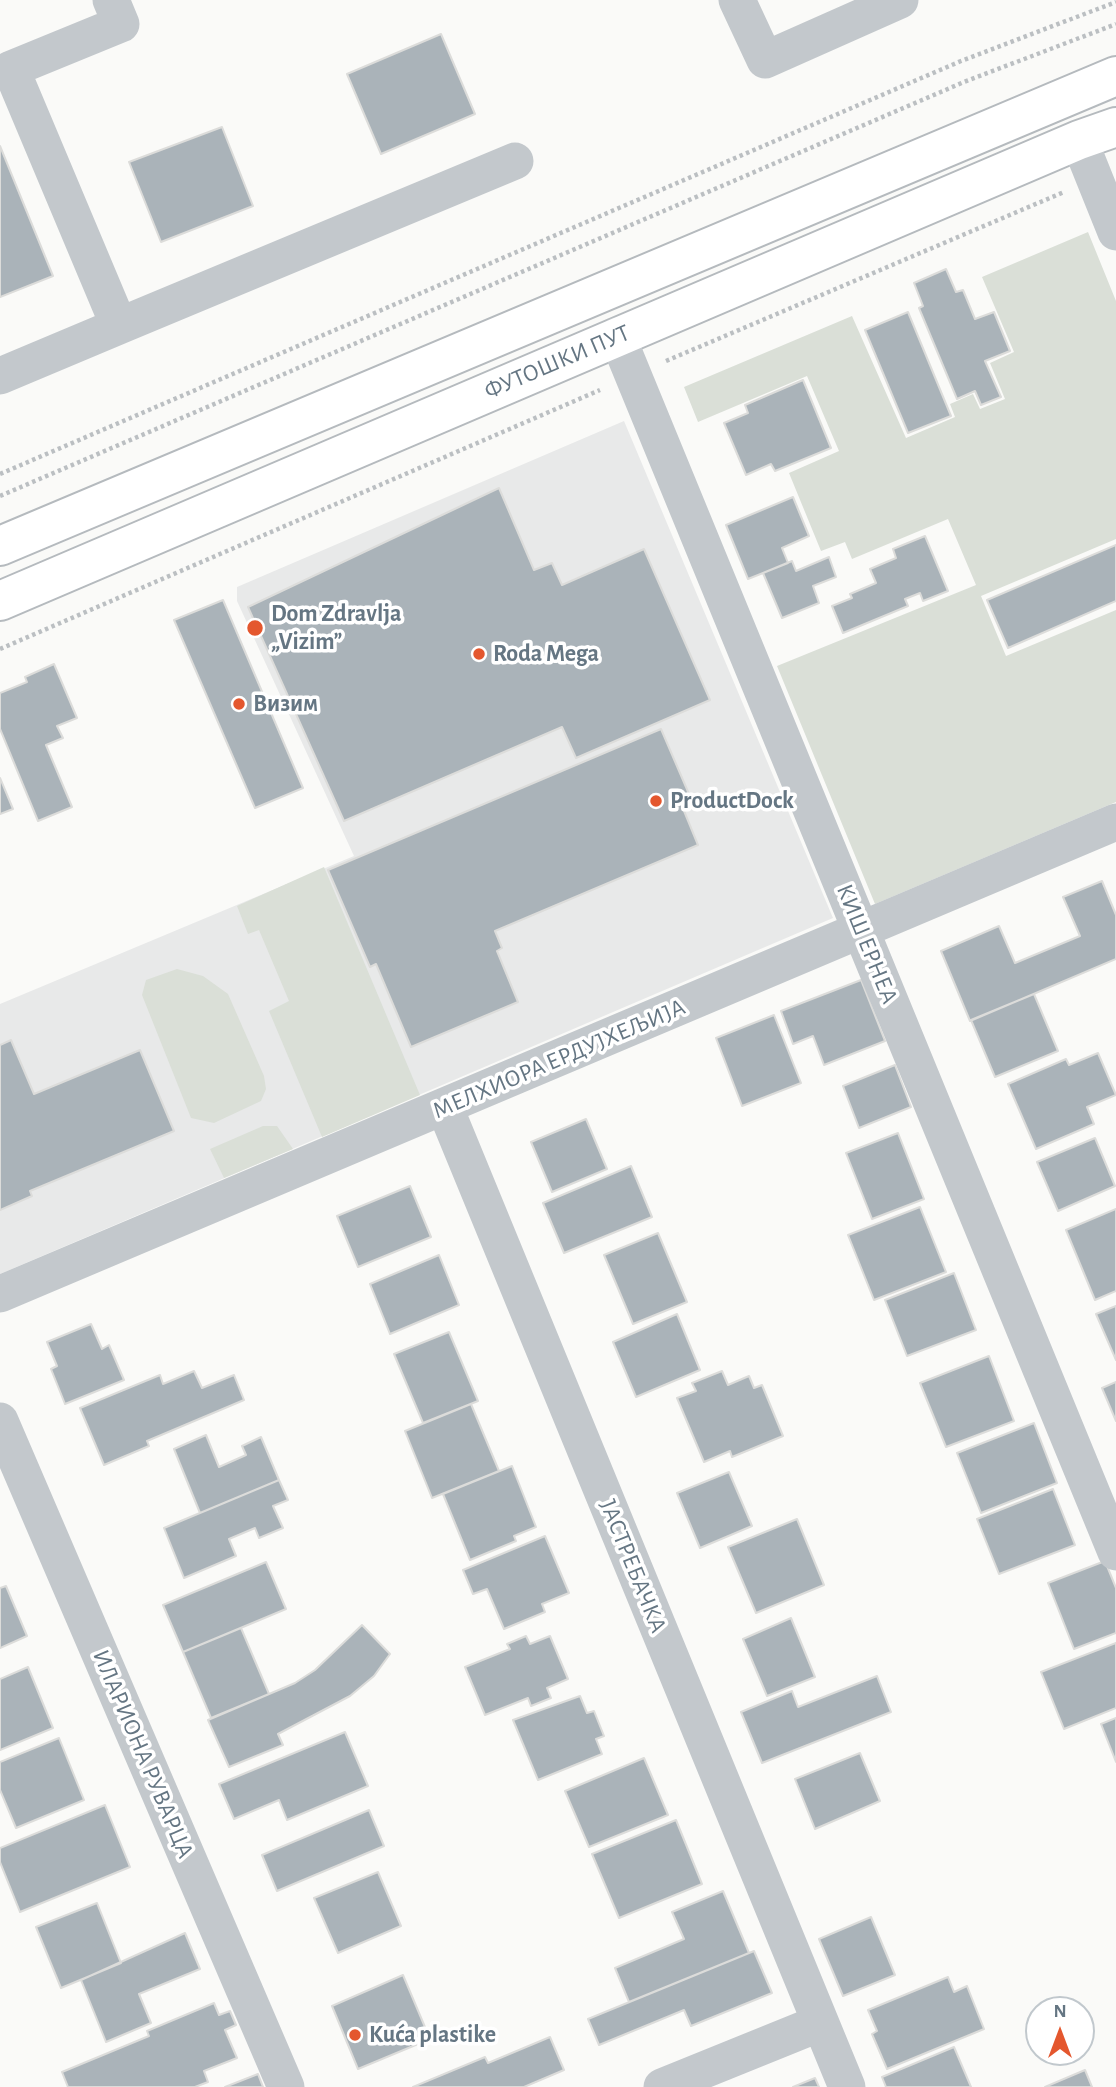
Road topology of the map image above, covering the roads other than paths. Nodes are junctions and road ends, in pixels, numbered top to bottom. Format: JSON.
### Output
{"nodes":[{"id":1,"x":111,"y":0,"type":"edge"},
{"id":2,"x":737,"y":0,"type":"edge"},
{"id":3,"x":900,"y":0,"type":"edge"},
{"id":4,"x":5,"y":56,"type":"edge"},
{"id":5,"x":1116,"y":76,"type":"edge"},
{"id":6,"x":1116,"y":127,"type":"edge"},
{"id":7,"x":1079,"y":140,"type":"junction"},
{"id":8,"x":515,"y":161,"type":"dead end"},
{"id":9,"x":1116,"y":232,"type":"edge"},
{"id":10,"x":119,"y":326,"type":"junction"},
{"id":11,"x":617,"y":336,"type":"junction"},
{"id":12,"x":0,"y":376,"type":"edge"},
{"id":13,"x":0,"y":546,"type":"edge"},
{"id":14,"x":0,"y":601,"type":"edge"},
{"id":15,"x":1116,"y":822,"type":"edge"},
{"id":16,"x":860,"y":929,"type":"junction"},
{"id":17,"x":445,"y":1108,"type":"junction"},
{"id":18,"x":0,"y":1294,"type":"edge"},
{"id":19,"x":0,"y":1421,"type":"edge"},
{"id":20,"x":1116,"y":1552,"type":"edge"},
{"id":21,"x":820,"y":2023,"type":"junction"},
{"id":22,"x":286,"y":2087,"type":"edge"},
{"id":23,"x":662,"y":2087,"type":"edge"},
{"id":24,"x":847,"y":2087,"type":"edge"}],
"edges":[{"from":1,"to":4,"type":"street"},
{"from":2,"to":3,"type":"street"},
{"from":4,"to":10,"type":"street"},
{"from":5,"to":13,"type":"main road","name":"ФУТОШКИ ПУТ"},
{"from":6,"to":7,"type":"main road","name":"ФУТОШКИ ПУТ"},
{"from":7,"to":9,"type":"street"},
{"from":7,"to":11,"type":"main road","name":"ФУТОШКИ ПУТ"},
{"from":8,"to":10,"type":"street"},
{"from":10,"to":12,"type":"street"},
{"from":11,"to":14,"type":"main road","name":"ФУТОШКИ ПУТ"},
{"from":11,"to":16,"type":"street","name":"КИШ ЕРНЕА"},
{"from":15,"to":16,"type":"street","name":"МЕЛХИОРА ЕРДУЈХЕЉИЈА"},
{"from":16,"to":17,"type":"street","name":"МЕЛХИОРА ЕРДУЈХЕЉИЈА"},
{"from":16,"to":20,"type":"street","name":"КИШ ЕРНЕА"},
{"from":17,"to":18,"type":"street","name":"МЕЛХИОРА ЕРДУЈХЕЉИЈА"},
{"from":17,"to":21,"type":"street","name":"ЈАСТРЕБАЧКА"},
{"from":19,"to":22,"type":"street","name":"ИЛАРИОНА РУВАРЦА"},
{"from":21,"to":23,"type":"street"},
{"from":21,"to":24,"type":"street","name":"ЈАСТРЕБАЧКА"}]}
